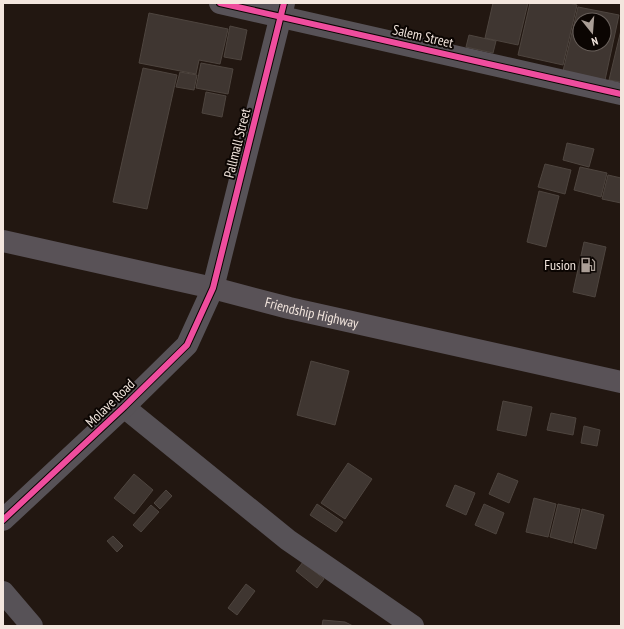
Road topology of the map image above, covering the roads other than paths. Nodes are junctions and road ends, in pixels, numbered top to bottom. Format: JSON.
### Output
{"nodes":[{"id":1,"x":220,"y":3,"type":"edge"},
{"id":2,"x":283,"y":9,"type":"edge"},
{"id":3,"x":621,"y":94,"type":"edge"},
{"id":4,"x":3,"y":241,"type":"edge"},
{"id":5,"x":213,"y":288,"type":"junction"},
{"id":6,"x":621,"y":382,"type":"edge"},
{"id":7,"x":124,"y":407,"type":"junction"},
{"id":8,"x":3,"y":520,"type":"edge"},
{"id":9,"x":3,"y":592,"type":"edge"},
{"id":10,"x":32,"y":626,"type":"edge"},
{"id":11,"x":413,"y":626,"type":"edge"}],
"edges":[{"from":1,"to":2,"type":"street","name":"Salem Street"},
{"from":2,"to":3,"type":"street","name":"Salem Street"},
{"from":2,"to":5,"type":"street","name":"Pallmall Street"},
{"from":4,"to":5,"type":"main road","name":"Friendship Highway"},
{"from":5,"to":6,"type":"main road","name":"Friendship Highway"},
{"from":5,"to":7,"type":"street","name":"Molave Road"},
{"from":7,"to":8,"type":"street","name":"Molave Road"},
{"from":7,"to":11,"type":"street"},
{"from":9,"to":10,"type":"street"}]}
